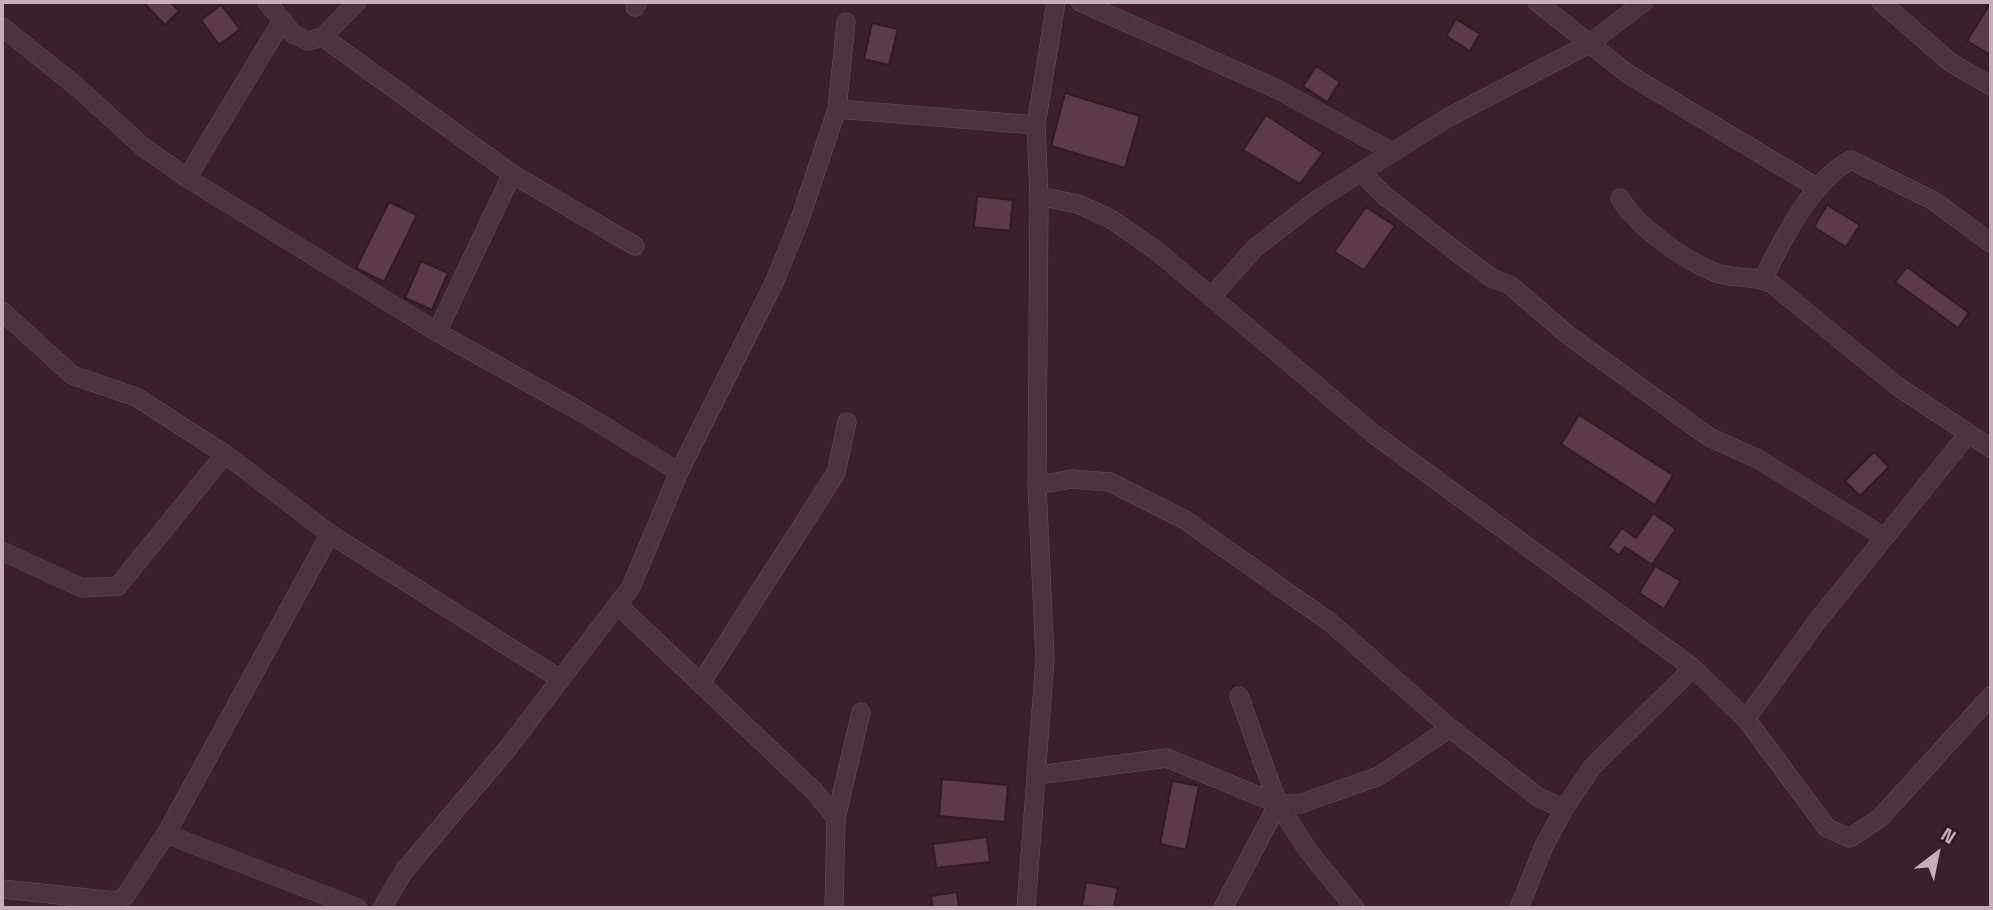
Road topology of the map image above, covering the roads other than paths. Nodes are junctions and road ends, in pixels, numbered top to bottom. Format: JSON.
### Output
{"nodes":[{"id":1,"x":267,"y":2,"type":"edge"},
{"id":2,"x":357,"y":2,"type":"edge"},
{"id":3,"x":1056,"y":2,"type":"edge"},
{"id":4,"x":1080,"y":2,"type":"edge"},
{"id":5,"x":1537,"y":2,"type":"edge"},
{"id":6,"x":1644,"y":2,"type":"edge"},
{"id":7,"x":1881,"y":2,"type":"edge"},
{"id":8,"x":282,"y":21,"type":"junction"},
{"id":9,"x":846,"y":22,"type":"dead end"},
{"id":10,"x":3,"y":32,"type":"edge"},
{"id":11,"x":323,"y":37,"type":"junction"},
{"id":12,"x":1589,"y":44,"type":"junction"},
{"id":13,"x":1991,"y":86,"type":"edge"},
{"id":14,"x":837,"y":109,"type":"junction"},
{"id":15,"x":1036,"y":125,"type":"junction"},
{"id":16,"x":1392,"y":152,"type":"junction"},
{"id":17,"x":1362,"y":173,"type":"junction"},
{"id":18,"x":512,"y":174,"type":"junction"},
{"id":19,"x":187,"y":178,"type":"junction"},
{"id":20,"x":1816,"y":187,"type":"junction"},
{"id":21,"x":1039,"y":197,"type":"junction"},
{"id":22,"x":1620,"y":198,"type":"dead end"},
{"id":23,"x":1991,"y":243,"type":"edge"},
{"id":24,"x":635,"y":246,"type":"dead end"},
{"id":25,"x":1763,"y":279,"type":"junction"},
{"id":26,"x":1212,"y":296,"type":"junction"},
{"id":27,"x":2,"y":311,"type":"edge"},
{"id":28,"x":437,"y":332,"type":"junction"},
{"id":29,"x":847,"y":422,"type":"dead end"},
{"id":30,"x":1968,"y":434,"type":"junction"},
{"id":31,"x":1991,"y":448,"type":"edge"},
{"id":32,"x":225,"y":454,"type":"junction"},
{"id":33,"x":679,"y":472,"type":"junction"},
{"id":34,"x":1037,"y":485,"type":"junction"},
{"id":35,"x":330,"y":534,"type":"junction"},
{"id":36,"x":1884,"y":537,"type":"junction"},
{"id":37,"x":2,"y":551,"type":"edge"},
{"id":38,"x":620,"y":606,"type":"junction"},
{"id":39,"x":1693,"y":668,"type":"junction"},
{"id":40,"x":560,"y":679,"type":"junction"},
{"id":41,"x":701,"y":683,"type":"junction"},
{"id":42,"x":1991,"y":695,"type":"edge"},
{"id":43,"x":1239,"y":696,"type":"dead end"},
{"id":44,"x":861,"y":712,"type":"dead end"},
{"id":45,"x":1746,"y":719,"type":"junction"},
{"id":46,"x":1450,"y":728,"type":"junction"},
{"id":47,"x":1038,"y":775,"type":"junction"},
{"id":48,"x":1278,"y":804,"type":"junction"},
{"id":49,"x":1564,"y":809,"type":"junction"},
{"id":50,"x":836,"y":818,"type":"junction"},
{"id":51,"x":166,"y":834,"type":"junction"},
{"id":52,"x":2,"y":889,"type":"edge"},
{"id":53,"x":359,"y":908,"type":"edge"},
{"id":54,"x":382,"y":908,"type":"edge"},
{"id":55,"x":834,"y":908,"type":"edge"},
{"id":56,"x":1026,"y":908,"type":"edge"},
{"id":57,"x":1223,"y":908,"type":"edge"},
{"id":58,"x":1355,"y":908,"type":"edge"},
{"id":59,"x":1518,"y":908,"type":"edge"}],
"edges":[{"from":1,"to":8,"type":"street"},
{"from":2,"to":11,"type":"street"},
{"from":3,"to":15,"type":"street"},
{"from":4,"to":16,"type":"street"},
{"from":5,"to":12,"type":"street"},
{"from":6,"to":12,"type":"street"},
{"from":7,"to":13,"type":"street"},
{"from":8,"to":11,"type":"street"},
{"from":8,"to":19,"type":"street"},
{"from":9,"to":14,"type":"street"},
{"from":10,"to":19,"type":"street"},
{"from":11,"to":18,"type":"street"},
{"from":12,"to":16,"type":"street"},
{"from":12,"to":20,"type":"street"},
{"from":14,"to":15,"type":"street"},
{"from":14,"to":33,"type":"street"},
{"from":15,"to":21,"type":"street"},
{"from":16,"to":17,"type":"street"},
{"from":17,"to":26,"type":"street"},
{"from":17,"to":36,"type":"street"},
{"from":18,"to":24,"type":"street"},
{"from":18,"to":28,"type":"street"},
{"from":19,"to":28,"type":"street"},
{"from":20,"to":23,"type":"street"},
{"from":20,"to":25,"type":"street"},
{"from":21,"to":26,"type":"street"},
{"from":21,"to":34,"type":"street"},
{"from":22,"to":25,"type":"street"},
{"from":25,"to":30,"type":"street"},
{"from":26,"to":39,"type":"street"},
{"from":27,"to":32,"type":"street"},
{"from":28,"to":33,"type":"street"},
{"from":29,"to":41,"type":"street"},
{"from":30,"to":31,"type":"street"},
{"from":30,"to":36,"type":"street"},
{"from":32,"to":35,"type":"street"},
{"from":32,"to":37,"type":"street"},
{"from":33,"to":38,"type":"street"},
{"from":34,"to":46,"type":"street"},
{"from":34,"to":47,"type":"street"},
{"from":35,"to":40,"type":"street"},
{"from":35,"to":51,"type":"street"},
{"from":36,"to":45,"type":"street"},
{"from":38,"to":40,"type":"street"},
{"from":38,"to":41,"type":"street"},
{"from":39,"to":45,"type":"street"},
{"from":39,"to":49,"type":"street"},
{"from":40,"to":54,"type":"street"},
{"from":41,"to":50,"type":"street"},
{"from":42,"to":45,"type":"street"},
{"from":43,"to":48,"type":"street"},
{"from":44,"to":50,"type":"street"},
{"from":46,"to":48,"type":"street"},
{"from":46,"to":49,"type":"street"},
{"from":47,"to":48,"type":"street"},
{"from":47,"to":56,"type":"street"},
{"from":48,"to":57,"type":"street"},
{"from":48,"to":58,"type":"street"},
{"from":49,"to":59,"type":"street"},
{"from":50,"to":55,"type":"street"},
{"from":51,"to":52,"type":"street"},
{"from":51,"to":53,"type":"street"}]}
